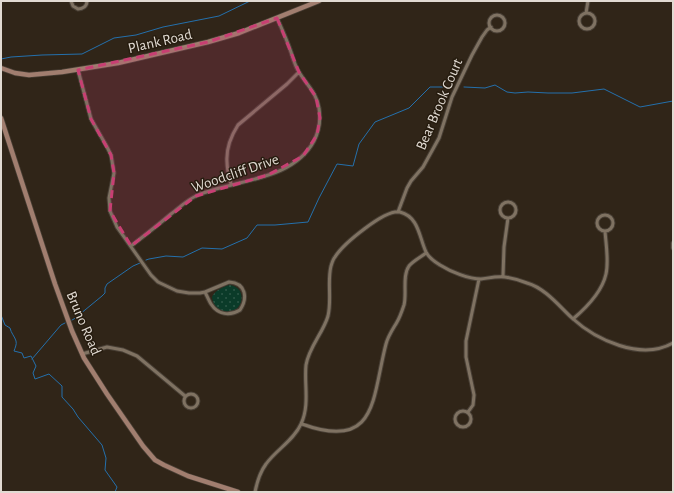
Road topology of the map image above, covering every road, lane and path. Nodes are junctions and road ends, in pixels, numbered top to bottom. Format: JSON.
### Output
{"nodes":[{"id":1,"x":71,"y":1,"type":"edge"},
{"id":2,"x":87,"y":1,"type":"edge"},
{"id":3,"x":319,"y":1,"type":"edge"},
{"id":4,"x":588,"y":1,"type":"edge"},
{"id":5,"x":586,"y":12,"type":"junction"},
{"id":6,"x":277,"y":18,"type":"junction"},
{"id":7,"x":491,"y":27,"type":"junction"},
{"id":8,"x":1,"y":68,"type":"edge"},
{"id":9,"x":78,"y":70,"type":"junction"},
{"id":10,"x":299,"y":72,"type":"junction"},
{"id":11,"x":1,"y":118,"type":"edge"},
{"id":12,"x":231,"y":184,"type":"junction"},
{"id":13,"x":398,"y":212,"type":"junction"},
{"id":14,"x":508,"y":218,"type":"junction"},
{"id":15,"x":605,"y":231,"type":"junction"},
{"id":16,"x":673,"y":242,"type":"edge"},
{"id":17,"x":131,"y":246,"type":"junction"},
{"id":18,"x":673,"y":248,"type":"edge"},
{"id":19,"x":426,"y":253,"type":"junction"},
{"id":20,"x":504,"y":276,"type":"junction"},
{"id":21,"x":479,"y":279,"type":"junction"},
{"id":22,"x":205,"y":292,"type":"junction"},
{"id":23,"x":573,"y":319,"type":"junction"},
{"id":24,"x":673,"y":343,"type":"edge"},
{"id":25,"x":82,"y":354,"type":"junction"},
{"id":26,"x":185,"y":396,"type":"junction"},
{"id":27,"x":468,"y":412,"type":"junction"},
{"id":28,"x":302,"y":424,"type":"junction"},
{"id":29,"x":238,"y":492,"type":"edge"},
{"id":30,"x":254,"y":492,"type":"edge"}],
"edges":[{"from":1,"to":2,"type":"street"},
{"from":3,"to":6,"type":"street","name":"Plank Road"},
{"from":4,"to":5,"type":"street"},
{"from":5,"to":5,"type":"street"},
{"from":6,"to":9,"type":"street","name":"Plank Road"},
{"from":6,"to":10,"type":"street","name":"Woodcliff Drive"},
{"from":7,"to":7,"type":"street","name":"Bear Brook Court"},
{"from":7,"to":13,"type":"street","name":"Bear Brook Court"},
{"from":8,"to":9,"type":"street","name":"Plank Road"},
{"from":9,"to":17,"type":"street"},
{"from":10,"to":12,"type":"street"},
{"from":10,"to":12,"type":"street","name":"Woodcliff Drive"},
{"from":11,"to":25,"type":"street","name":"Bruno Road"},
{"from":12,"to":17,"type":"street","name":"Woodcliff Drive"},
{"from":13,"to":19,"type":"street"},
{"from":13,"to":28,"type":"street"},
{"from":14,"to":14,"type":"street"},
{"from":14,"to":20,"type":"street"},
{"from":15,"to":15,"type":"street"},
{"from":15,"to":23,"type":"street"},
{"from":16,"to":18,"type":"street"},
{"from":17,"to":22,"type":"street"},
{"from":19,"to":21,"type":"street"},
{"from":19,"to":28,"type":"street"},
{"from":20,"to":21,"type":"street"},
{"from":20,"to":23,"type":"street"},
{"from":21,"to":27,"type":"street"},
{"from":22,"to":22,"type":"street"},
{"from":23,"to":24,"type":"street"},
{"from":25,"to":26,"type":"street"},
{"from":25,"to":29,"type":"street","name":"Bruno Road"},
{"from":26,"to":26,"type":"street"},
{"from":27,"to":27,"type":"street"},
{"from":28,"to":30,"type":"street"}]}
